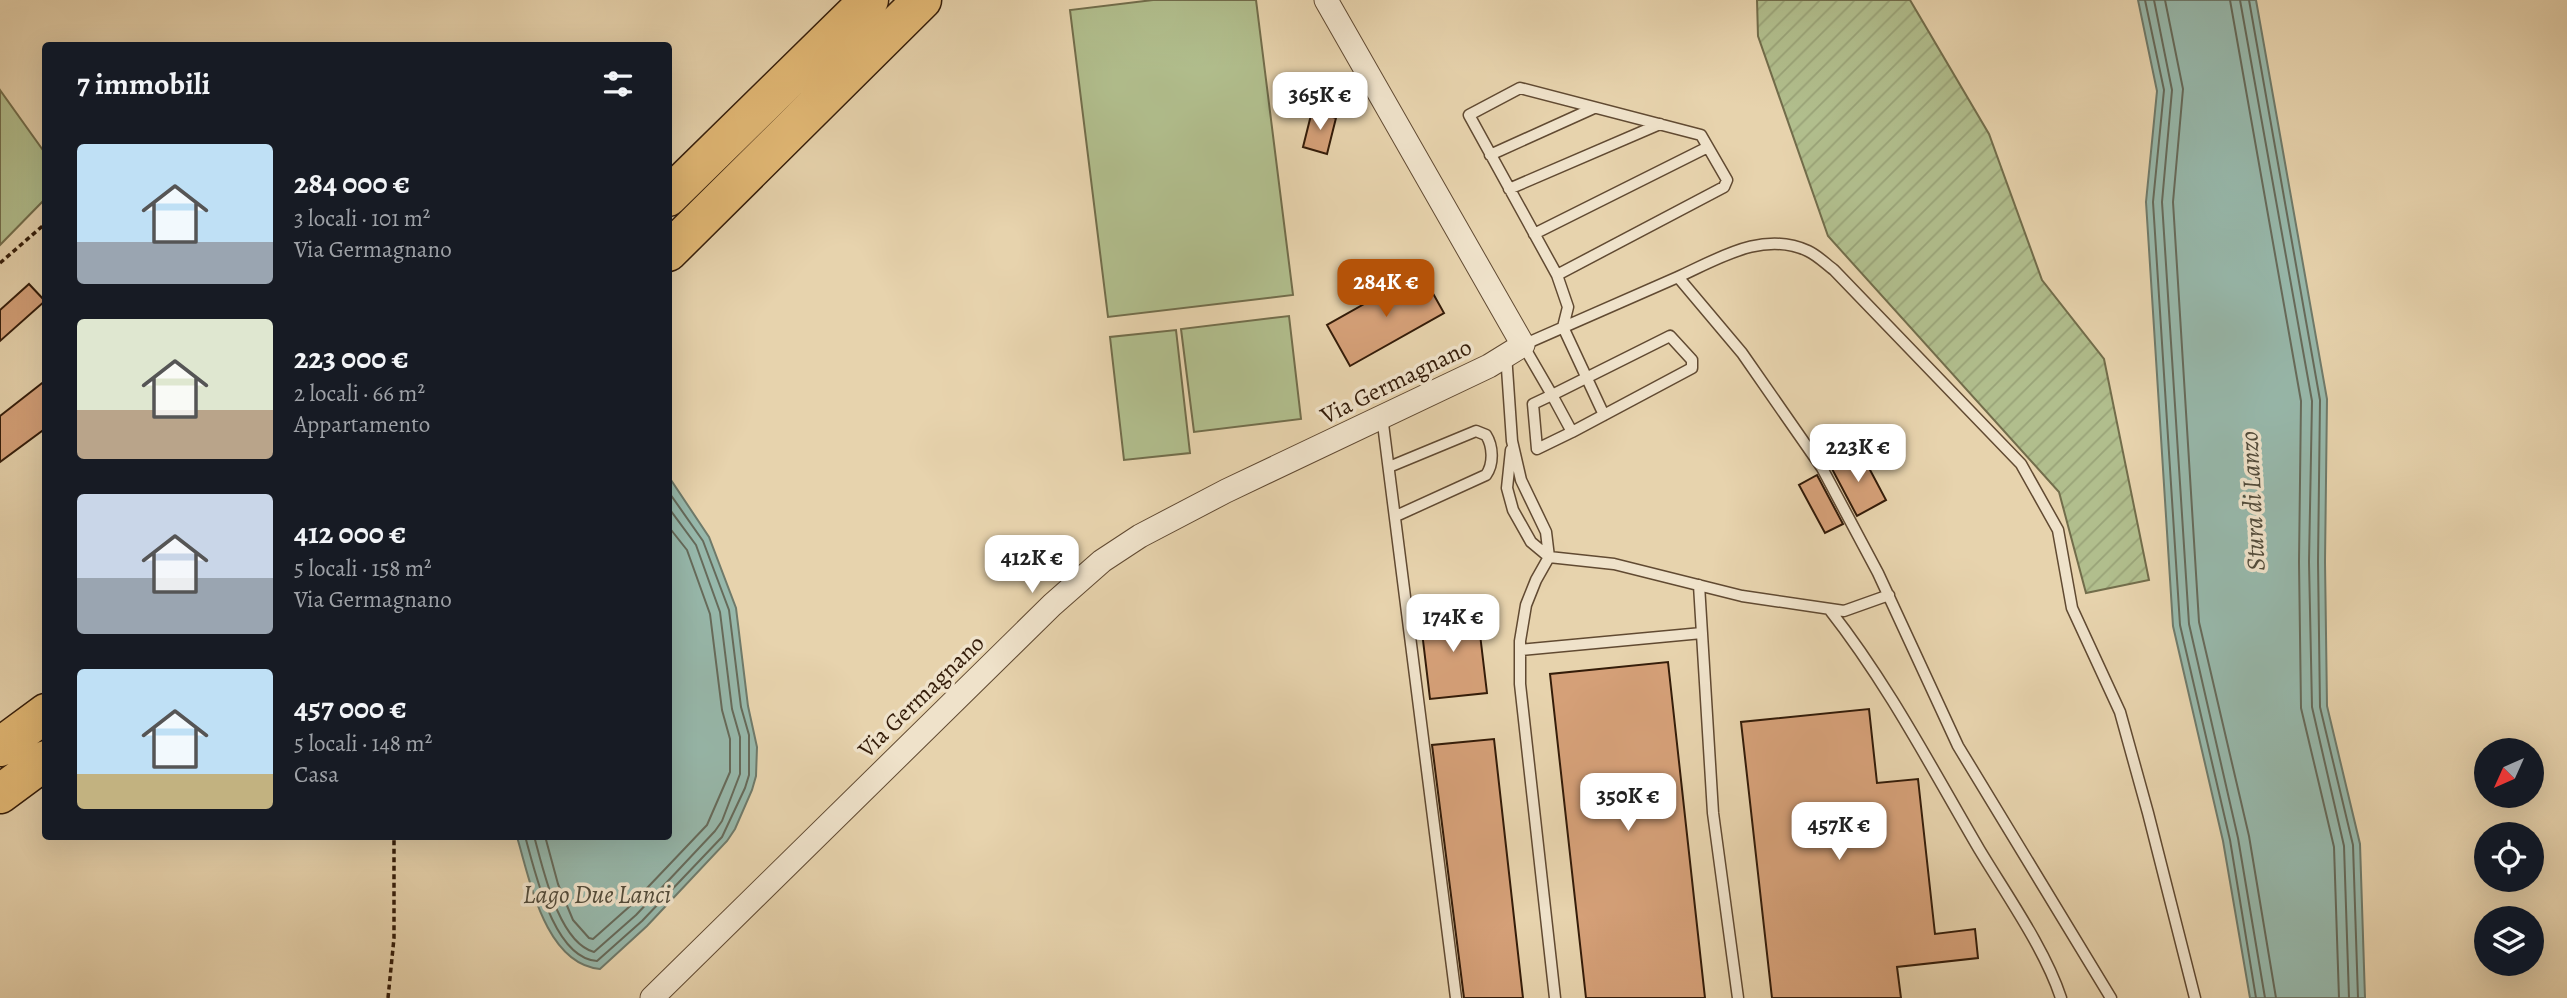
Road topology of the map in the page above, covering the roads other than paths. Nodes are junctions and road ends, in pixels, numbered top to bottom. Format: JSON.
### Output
{"nodes":[{"id":1,"x":869,"y":0,"type":"edge"},
{"id":2,"x":922,"y":0,"type":"edge"},
{"id":3,"x":1326,"y":0,"type":"edge"},
{"id":4,"x":1594,"y":107,"type":"junction"},
{"id":5,"x":1660,"y":124,"type":"junction"},
{"id":6,"x":1708,"y":147,"type":"junction"},
{"id":7,"x":1490,"y":155,"type":"junction"},
{"id":8,"x":1509,"y":189,"type":"junction"},
{"id":9,"x":672,"y":193,"type":"edge"},
{"id":10,"x":1534,"y":234,"type":"junction"},
{"id":11,"x":672,"y":248,"type":"edge"},
{"id":12,"x":1557,"y":275,"type":"junction"},
{"id":13,"x":1678,"y":276,"type":"junction"},
{"id":14,"x":1563,"y":327,"type":"junction"},
{"id":15,"x":1514,"y":349,"type":"junction"},
{"id":16,"x":1586,"y":378,"type":"junction"},
{"id":17,"x":1552,"y":395,"type":"junction"},
{"id":18,"x":1604,"y":415,"type":"junction"},
{"id":19,"x":1382,"y":416,"type":"junction"},
{"id":20,"x":1572,"y":432,"type":"junction"},
{"id":21,"x":1512,"y":442,"type":"junction"},
{"id":22,"x":1389,"y":467,"type":"junction"},
{"id":23,"x":1395,"y":516,"type":"junction"},
{"id":24,"x":1549,"y":557,"type":"junction"},
{"id":25,"x":1699,"y":585,"type":"junction"},
{"id":26,"x":1889,"y":594,"type":"junction"},
{"id":27,"x":1829,"y":609,"type":"junction"},
{"id":28,"x":1702,"y":633,"type":"junction"},
{"id":29,"x":1520,"y":650,"type":"junction"},
{"id":30,"x":42,"y":716,"type":"edge"},
{"id":31,"x":0,"y":747,"type":"edge"},
{"id":32,"x":42,"y":763,"type":"edge"},
{"id":33,"x":0,"y":794,"type":"edge"},
{"id":34,"x":652,"y":998,"type":"edge"},
{"id":35,"x":1455,"y":998,"type":"edge"},
{"id":36,"x":1555,"y":998,"type":"edge"},
{"id":37,"x":1738,"y":998,"type":"edge"},
{"id":38,"x":2061,"y":998,"type":"edge"},
{"id":39,"x":2111,"y":998,"type":"edge"},
{"id":40,"x":2194,"y":998,"type":"edge"}],
"edges":[{"from":1,"to":9,"type":"highway"},
{"from":2,"to":11,"type":"highway"},
{"from":3,"to":15,"type":"street"},
{"from":4,"to":5,"type":"lane"},
{"from":4,"to":7,"type":"lane"},
{"from":4,"to":7,"type":"lane"},
{"from":5,"to":6,"type":"lane"},
{"from":5,"to":8,"type":"lane"},
{"from":6,"to":10,"type":"lane"},
{"from":6,"to":12,"type":"lane"},
{"from":7,"to":8,"type":"lane"},
{"from":8,"to":10,"type":"lane"},
{"from":10,"to":12,"type":"lane"},
{"from":12,"to":14,"type":"lane"},
{"from":13,"to":14,"type":"lane","name":"Via Germagnano"},
{"from":13,"to":26,"type":"lane"},
{"from":13,"to":40,"type":"lane","name":"Via Germagnano"},
{"from":14,"to":15,"type":"lane","name":"Via Germagnano"},
{"from":14,"to":16,"type":"lane"},
{"from":15,"to":17,"type":"lane"},
{"from":15,"to":19,"type":"street","name":"Via Germagnano"},
{"from":15,"to":21,"type":"lane"},
{"from":16,"to":17,"type":"lane"},
{"from":16,"to":18,"type":"lane"},
{"from":16,"to":18,"type":"lane"},
{"from":17,"to":20,"type":"lane"},
{"from":17,"to":20,"type":"lane"},
{"from":18,"to":20,"type":"lane"},
{"from":19,"to":22,"type":"lane"},
{"from":19,"to":34,"type":"street","name":"Via Germagnano"},
{"from":21,"to":24,"type":"lane"},
{"from":21,"to":24,"type":"lane"},
{"from":22,"to":23,"type":"lane"},
{"from":22,"to":23,"type":"lane"},
{"from":23,"to":35,"type":"lane"},
{"from":24,"to":25,"type":"lane"},
{"from":24,"to":29,"type":"lane"},
{"from":25,"to":27,"type":"lane"},
{"from":25,"to":28,"type":"lane"},
{"from":26,"to":27,"type":"lane"},
{"from":26,"to":39,"type":"lane"},
{"from":27,"to":38,"type":"lane"},
{"from":28,"to":29,"type":"lane"},
{"from":28,"to":37,"type":"lane"},
{"from":29,"to":36,"type":"lane"},
{"from":30,"to":31,"type":"highway"},
{"from":32,"to":33,"type":"highway"}]}
